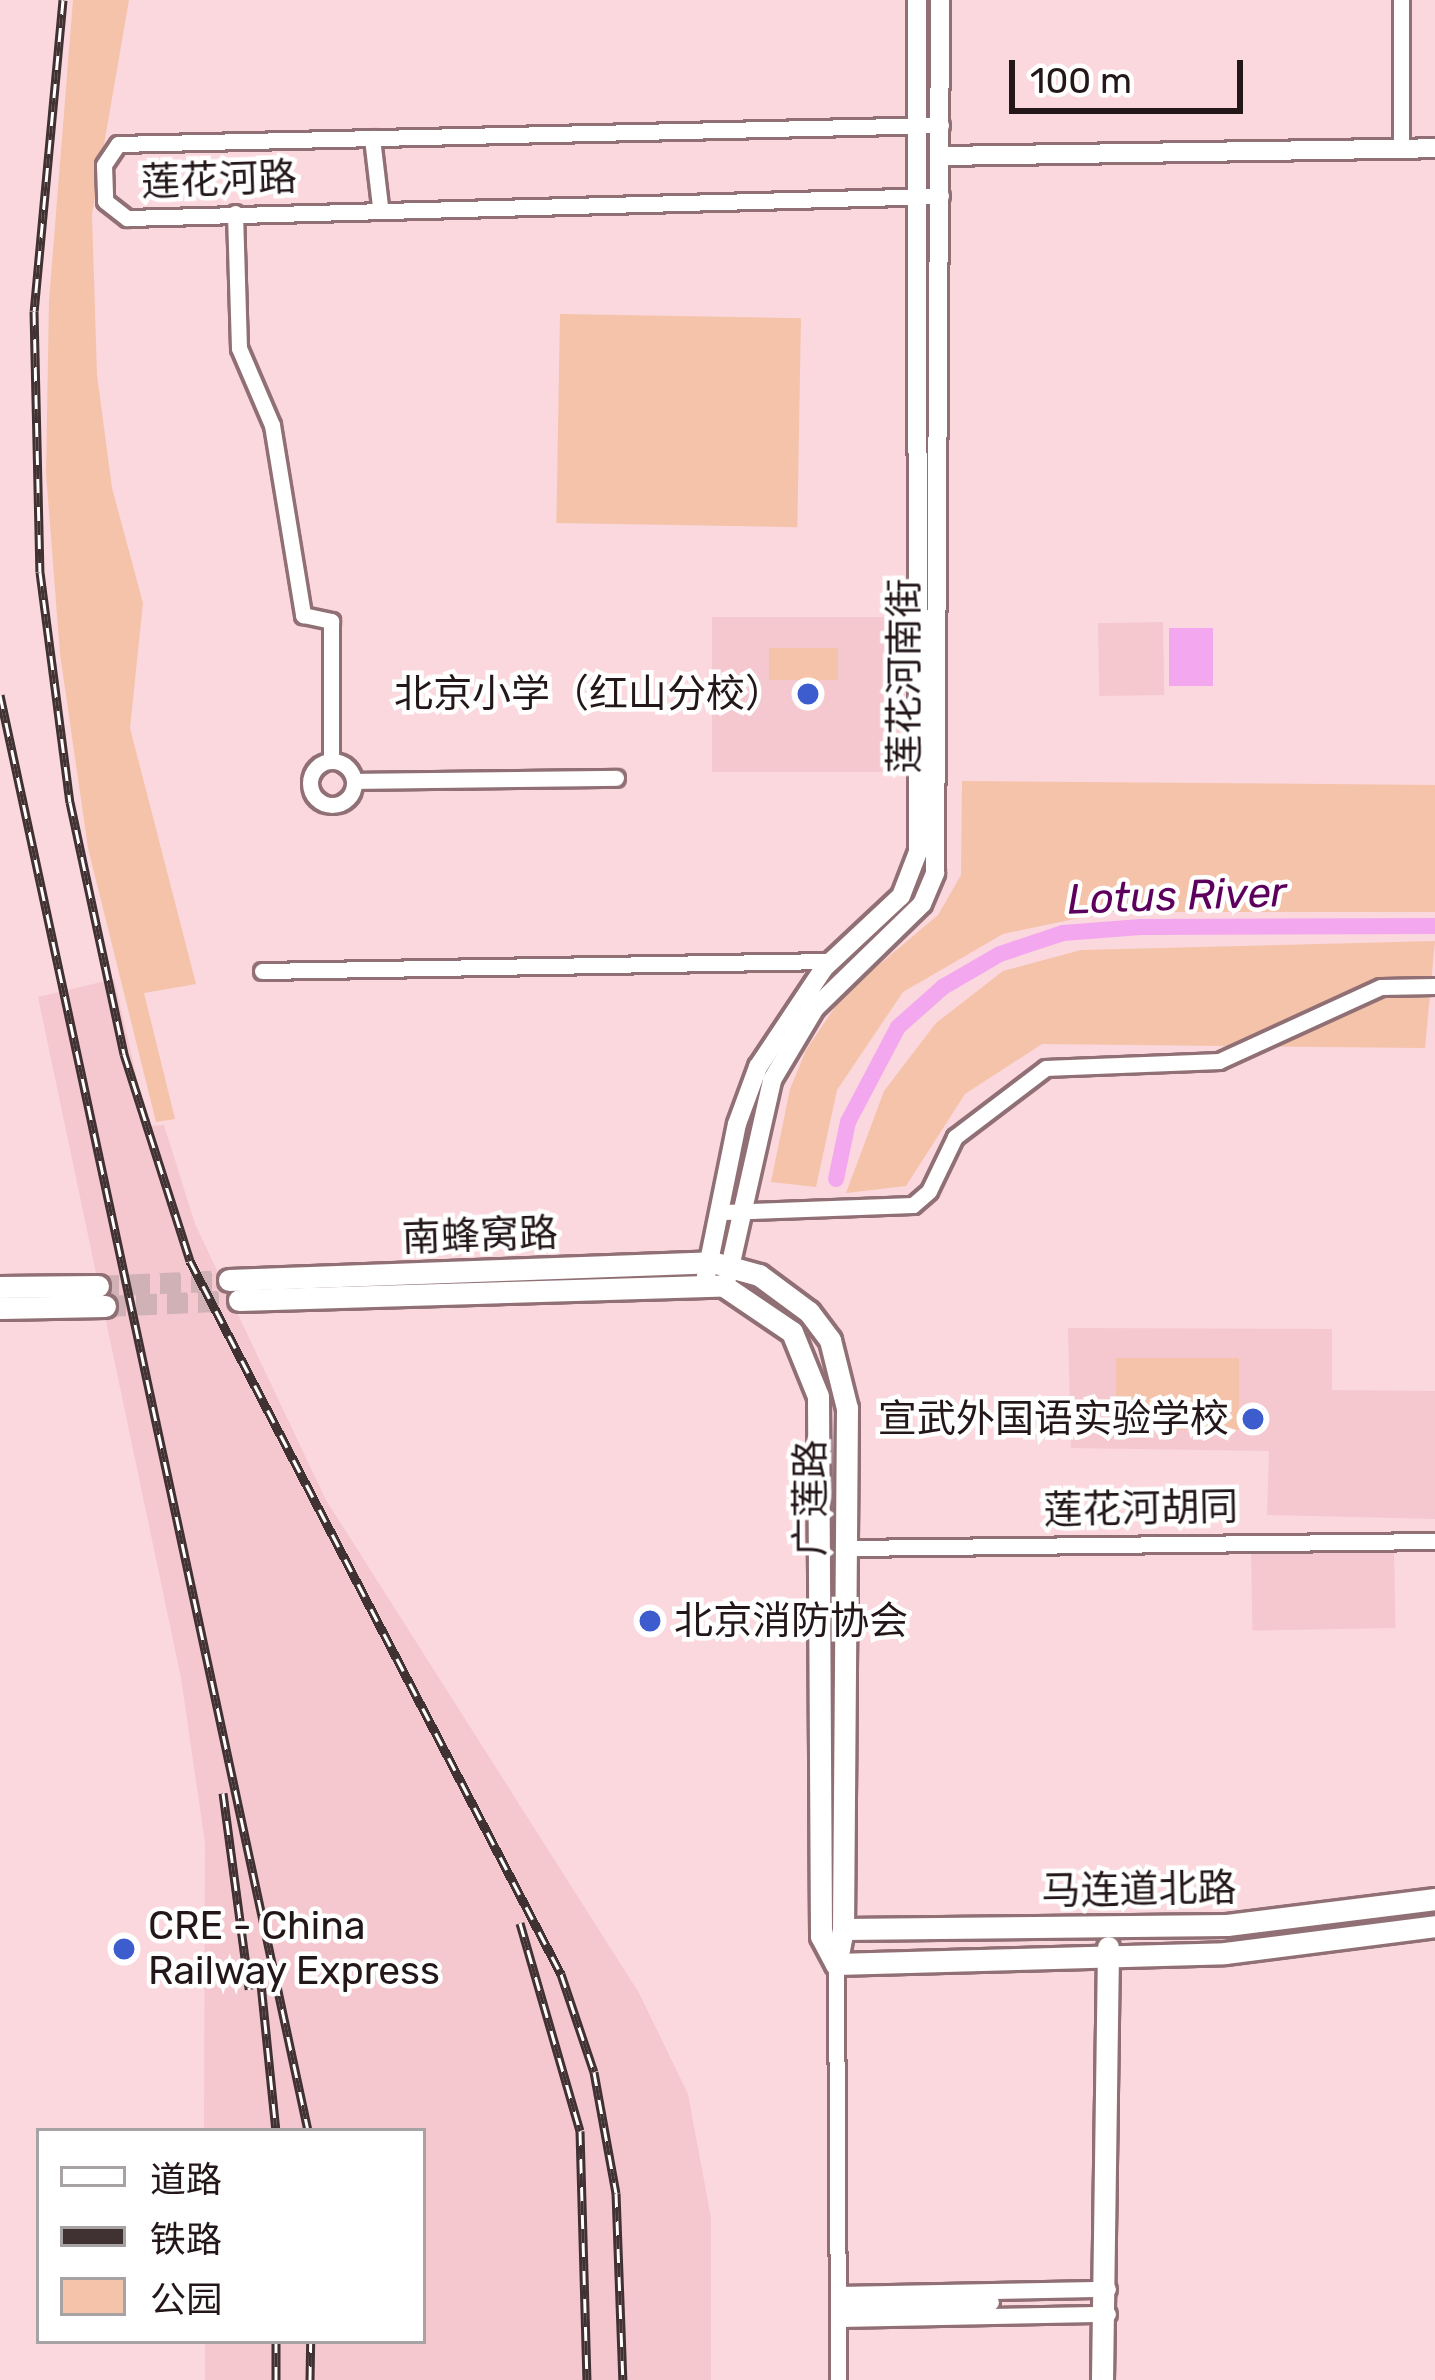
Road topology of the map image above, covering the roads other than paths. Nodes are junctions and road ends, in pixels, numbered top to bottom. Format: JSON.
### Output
{"nodes":[{"id":1,"x":917,"y":0,"type":"edge"},
{"id":2,"x":940,"y":0,"type":"edge"},
{"id":3,"x":1401,"y":0,"type":"edge"},
{"id":4,"x":941,"y":125,"type":"junction"},
{"id":5,"x":917,"y":126,"type":"junction"},
{"id":6,"x":372,"y":137,"type":"junction"},
{"id":7,"x":1401,"y":148,"type":"junction"},
{"id":8,"x":1435,"y":148,"type":"edge"},
{"id":9,"x":941,"y":156,"type":"junction"},
{"id":10,"x":941,"y":196,"type":"junction"},
{"id":11,"x":917,"y":197,"type":"junction"},
{"id":12,"x":380,"y":206,"type":"junction"},
{"id":13,"x":236,"y":213,"type":"junction"},
{"id":14,"x":331,"y":761,"type":"junction"},
{"id":15,"x":616,"y":778,"type":"dead end"},
{"id":16,"x":355,"y":781,"type":"junction"},
{"id":17,"x":832,"y":962,"type":"junction"},
{"id":18,"x":262,"y":971,"type":"dead end"},
{"id":19,"x":1435,"y":986,"type":"edge"},
{"id":20,"x":745,"y":1211,"type":"junction"},
{"id":21,"x":724,"y":1212,"type":"junction"},
{"id":22,"x":718,"y":1275,"type":"junction"},
{"id":23,"x":0,"y":1287,"type":"edge"},
{"id":24,"x":234,"y":1290,"type":"tunnel mouth"},
{"id":25,"x":0,"y":1308,"type":"edge"},
{"id":26,"x":1435,"y":1540,"type":"edge"},
{"id":27,"x":847,"y":1548,"type":"junction"},
{"id":28,"x":1435,"y":1899,"type":"edge"},
{"id":29,"x":1435,"y":1926,"type":"edge"},
{"id":30,"x":1108,"y":1928,"type":"junction"},
{"id":31,"x":843,"y":1929,"type":"junction"},
{"id":32,"x":1108,"y":1959,"type":"junction"},
{"id":33,"x":836,"y":1964,"type":"junction"},
{"id":34,"x":1108,"y":2301,"type":"junction"},
{"id":35,"x":838,"y":2306,"type":"junction"},
{"id":36,"x":838,"y":2376,"type":"edge"},
{"id":37,"x":1102,"y":2380,"type":"edge"}],
"edges":[{"from":1,"to":5,"type":"street","name":"莲花河南街"},
{"from":2,"to":4,"type":"street","name":"莲花河南街"},
{"from":3,"to":7,"type":"street"},
{"from":4,"to":5,"type":"street","name":"莲花河路"},
{"from":4,"to":9,"type":"street","name":"莲花河南街"},
{"from":5,"to":6,"type":"street","name":"莲花河路"},
{"from":5,"to":11,"type":"street","name":"莲花河南街"},
{"from":6,"to":12,"type":"street"},
{"from":6,"to":13,"type":"street","name":"莲花河路"},
{"from":7,"to":8,"type":"street"},
{"from":7,"to":9,"type":"street"},
{"from":9,"to":10,"type":"street","name":"莲花河南街"},
{"from":10,"to":11,"type":"street","name":"莲花河路"},
{"from":10,"to":20,"type":"street","name":"莲花河南街"},
{"from":11,"to":12,"type":"street","name":"莲花河路"},
{"from":11,"to":17,"type":"street","name":"莲花河南街"},
{"from":12,"to":13,"type":"street","name":"莲花河路"},
{"from":13,"to":14,"type":"street"},
{"from":14,"to":16,"type":"street"},
{"from":14,"to":16,"type":"street"},
{"from":15,"to":16,"type":"street"},
{"from":17,"to":18,"type":"street"},
{"from":17,"to":21,"type":"street","name":"莲花河南街"},
{"from":19,"to":20,"type":"street"},
{"from":20,"to":21,"type":"street"},
{"from":20,"to":22,"type":"street","name":"莲花河南街"},
{"from":21,"to":22,"type":"street","name":"莲花河南街"},
{"from":22,"to":24,"type":"main road","name":"南蜂窝路"},
{"from":22,"to":27,"type":"main road","name":"广莲路"},
{"from":22,"to":33,"type":"main road"},
{"from":23,"to":25,"type":"main road"},
{"from":26,"to":27,"type":"street","name":"莲花河胡同"},
{"from":27,"to":31,"type":"main road","name":"广莲路"},
{"from":28,"to":30,"type":"main road","name":"马连道北路"},
{"from":29,"to":32,"type":"main road","name":"马连道北路"},
{"from":30,"to":31,"type":"main road","name":"马连道北路"},
{"from":30,"to":32,"type":"main road"},
{"from":31,"to":33,"type":"main road","name":"广莲路"},
{"from":32,"to":33,"type":"main road","name":"马连道北路"},
{"from":32,"to":34,"type":"main road"},
{"from":33,"to":35,"type":"street"},
{"from":34,"to":35,"type":"street"},
{"from":34,"to":35,"type":"street"},
{"from":34,"to":37,"type":"main road"},
{"from":35,"to":36,"type":"street"}]}
